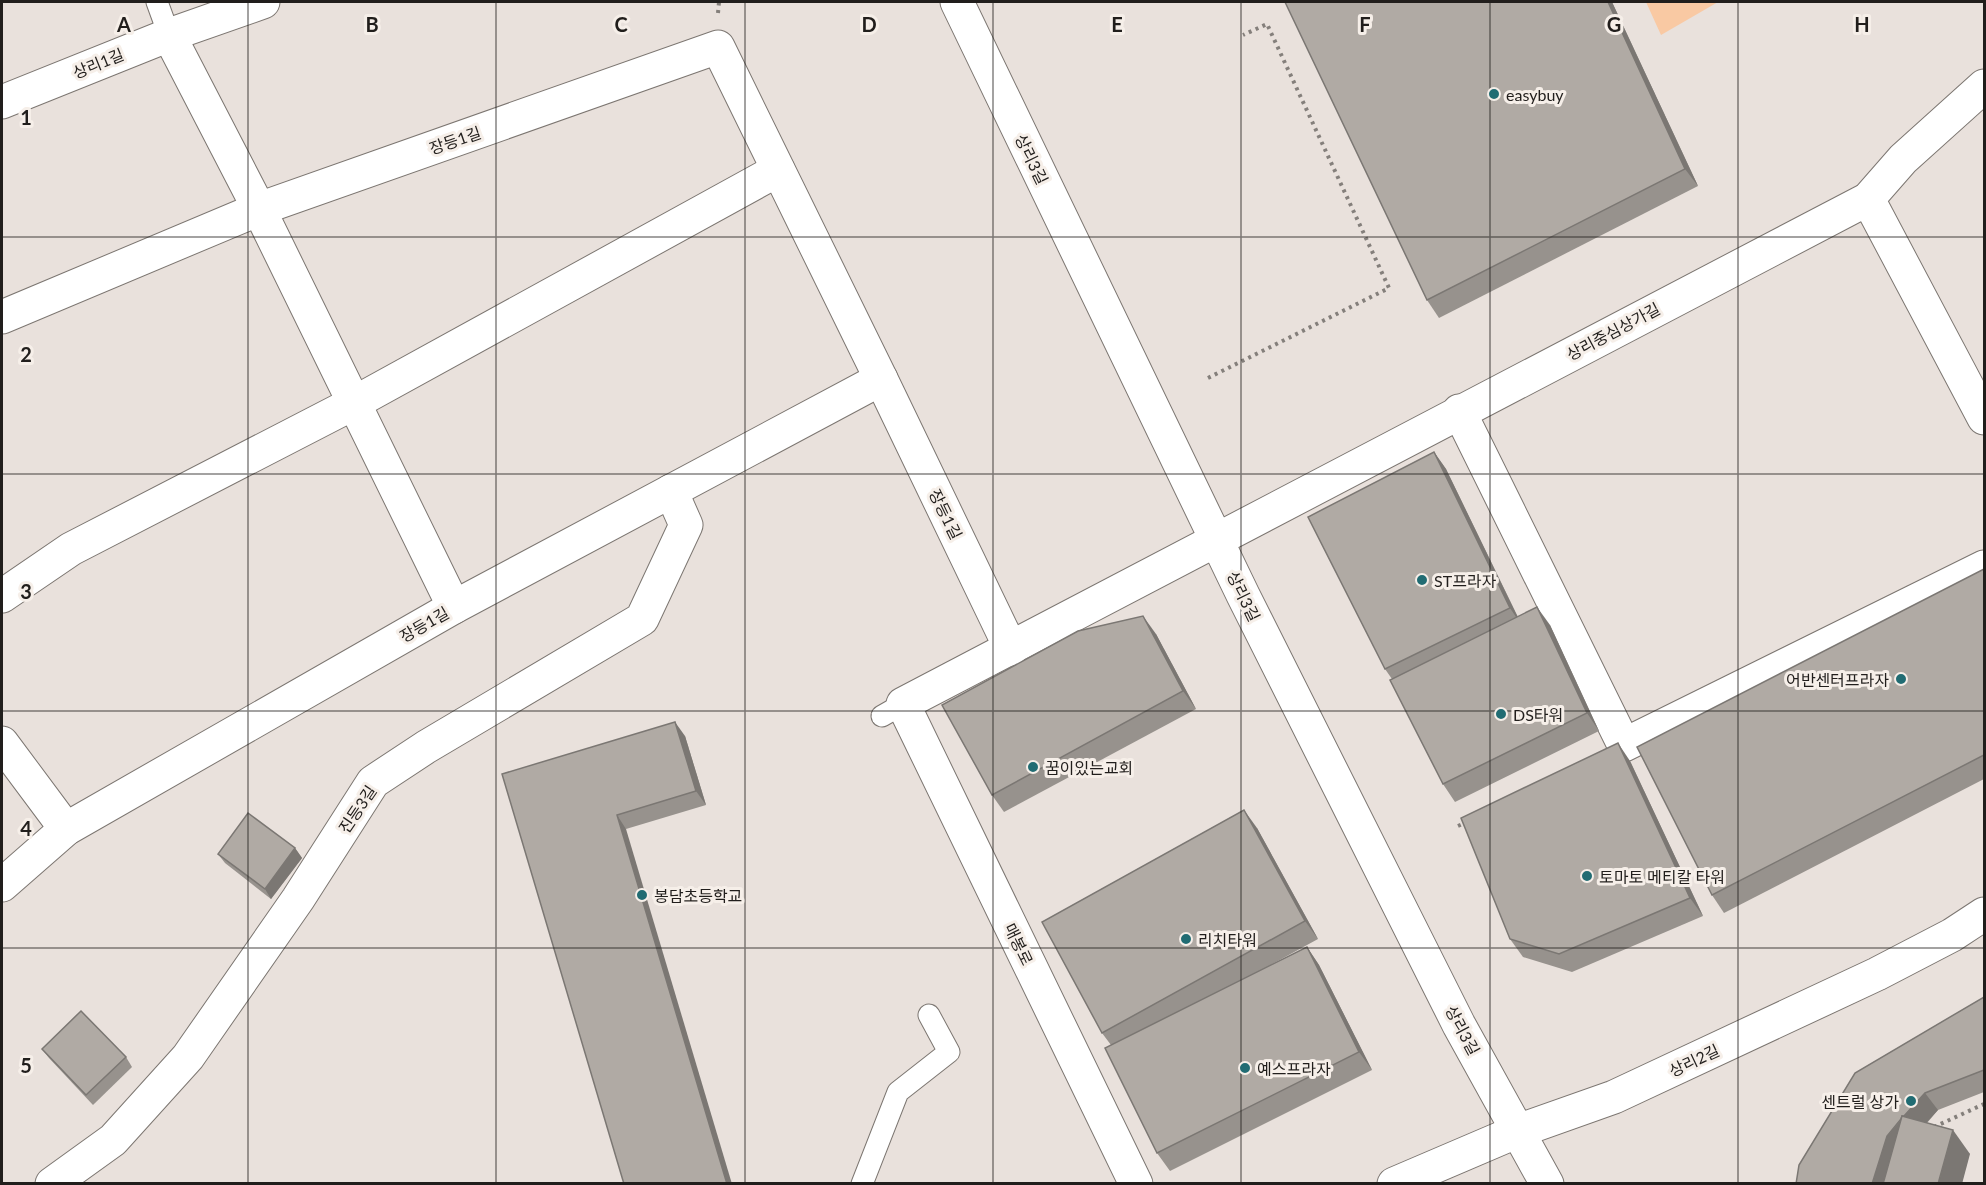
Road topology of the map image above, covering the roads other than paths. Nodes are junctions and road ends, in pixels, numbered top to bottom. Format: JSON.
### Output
{"nodes":[{"id":1,"x":157,"y":2,"type":"edge"},
{"id":2,"x":263,"y":2,"type":"edge"},
{"id":3,"x":957,"y":2,"type":"edge"},
{"id":4,"x":169,"y":35,"type":"junction"},
{"id":5,"x":1984,"y":87,"type":"edge"},
{"id":6,"x":2,"y":102,"type":"edge"},
{"id":7,"x":778,"y":170,"type":"junction"},
{"id":8,"x":1868,"y":199,"type":"junction"},
{"id":9,"x":259,"y":209,"type":"junction"},
{"id":10,"x":2,"y":317,"type":"edge"},
{"id":11,"x":881,"y":379,"type":"junction"},
{"id":12,"x":354,"y":404,"type":"junction"},
{"id":13,"x":1459,"y":411,"type":"junction"},
{"id":14,"x":1984,"y":418,"type":"edge"},
{"id":15,"x":671,"y":491,"type":"junction"},
{"id":16,"x":1216,"y":539,"type":"junction"},
{"id":17,"x":1984,"y":567,"type":"edge"},
{"id":18,"x":2,"y":596,"type":"edge"},
{"id":19,"x":454,"y":607,"type":"junction"},
{"id":20,"x":1011,"y":649,"type":"junction"},
{"id":21,"x":892,"y":710,"type":"joint"},
{"id":22,"x":2,"y":743,"type":"edge"},
{"id":23,"x":66,"y":829,"type":"junction"},
{"id":24,"x":2,"y":885,"type":"edge"},
{"id":25,"x":1984,"y":914,"type":"edge"},
{"id":26,"x":929,"y":1015,"type":"dead end"},
{"id":27,"x":1518,"y":1131,"type":"junction"},
{"id":28,"x":52,"y":1184,"type":"edge"},
{"id":29,"x":862,"y":1184,"type":"edge"},
{"id":30,"x":1136,"y":1184,"type":"edge"},
{"id":31,"x":1394,"y":1184,"type":"edge"},
{"id":32,"x":1546,"y":1184,"type":"edge"}],
"edges":[{"from":1,"to":4,"type":"lane"},
{"from":2,"to":4,"type":"street","name":"상리1길"},
{"from":3,"to":16,"type":"street","name":"상리3길"},
{"from":4,"to":6,"type":"street","name":"상리1길"},
{"from":4,"to":9,"type":"street"},
{"from":5,"to":8,"type":"street","name":"상리중심상가길"},
{"from":7,"to":9,"type":"street","name":"장등1길"},
{"from":7,"to":11,"type":"street","name":"장등1길"},
{"from":7,"to":12,"type":"street"},
{"from":8,"to":13,"type":"street","name":"상리중심상가길"},
{"from":8,"to":14,"type":"street"},
{"from":9,"to":10,"type":"street","name":"장등1길"},
{"from":9,"to":12,"type":"street"},
{"from":11,"to":15,"type":"street","name":"장등1길"},
{"from":11,"to":20,"type":"street","name":"장등1길"},
{"from":12,"to":18,"type":"street"},
{"from":12,"to":19,"type":"street"},
{"from":13,"to":16,"type":"street","name":"상리중심상가길"},
{"from":13,"to":17,"type":"street"},
{"from":15,"to":19,"type":"street","name":"장등1길"},
{"from":15,"to":28,"type":"street","name":"진등3길"},
{"from":16,"to":20,"type":"street","name":"상리중심상가길"},
{"from":16,"to":27,"type":"street","name":"상리3길"},
{"from":19,"to":23,"type":"street","name":"장등1길"},
{"from":20,"to":21,"type":"street","name":"상리중심상가길"},
{"from":21,"to":30,"type":"street","name":"매봉로"},
{"from":22,"to":23,"type":"street"},
{"from":23,"to":24,"type":"street","name":"장등1길"},
{"from":25,"to":27,"type":"street","name":"상리2길"},
{"from":26,"to":29,"type":"lane"},
{"from":27,"to":31,"type":"street","name":"상리2길"},
{"from":27,"to":32,"type":"street","name":"상리3길"}]}
